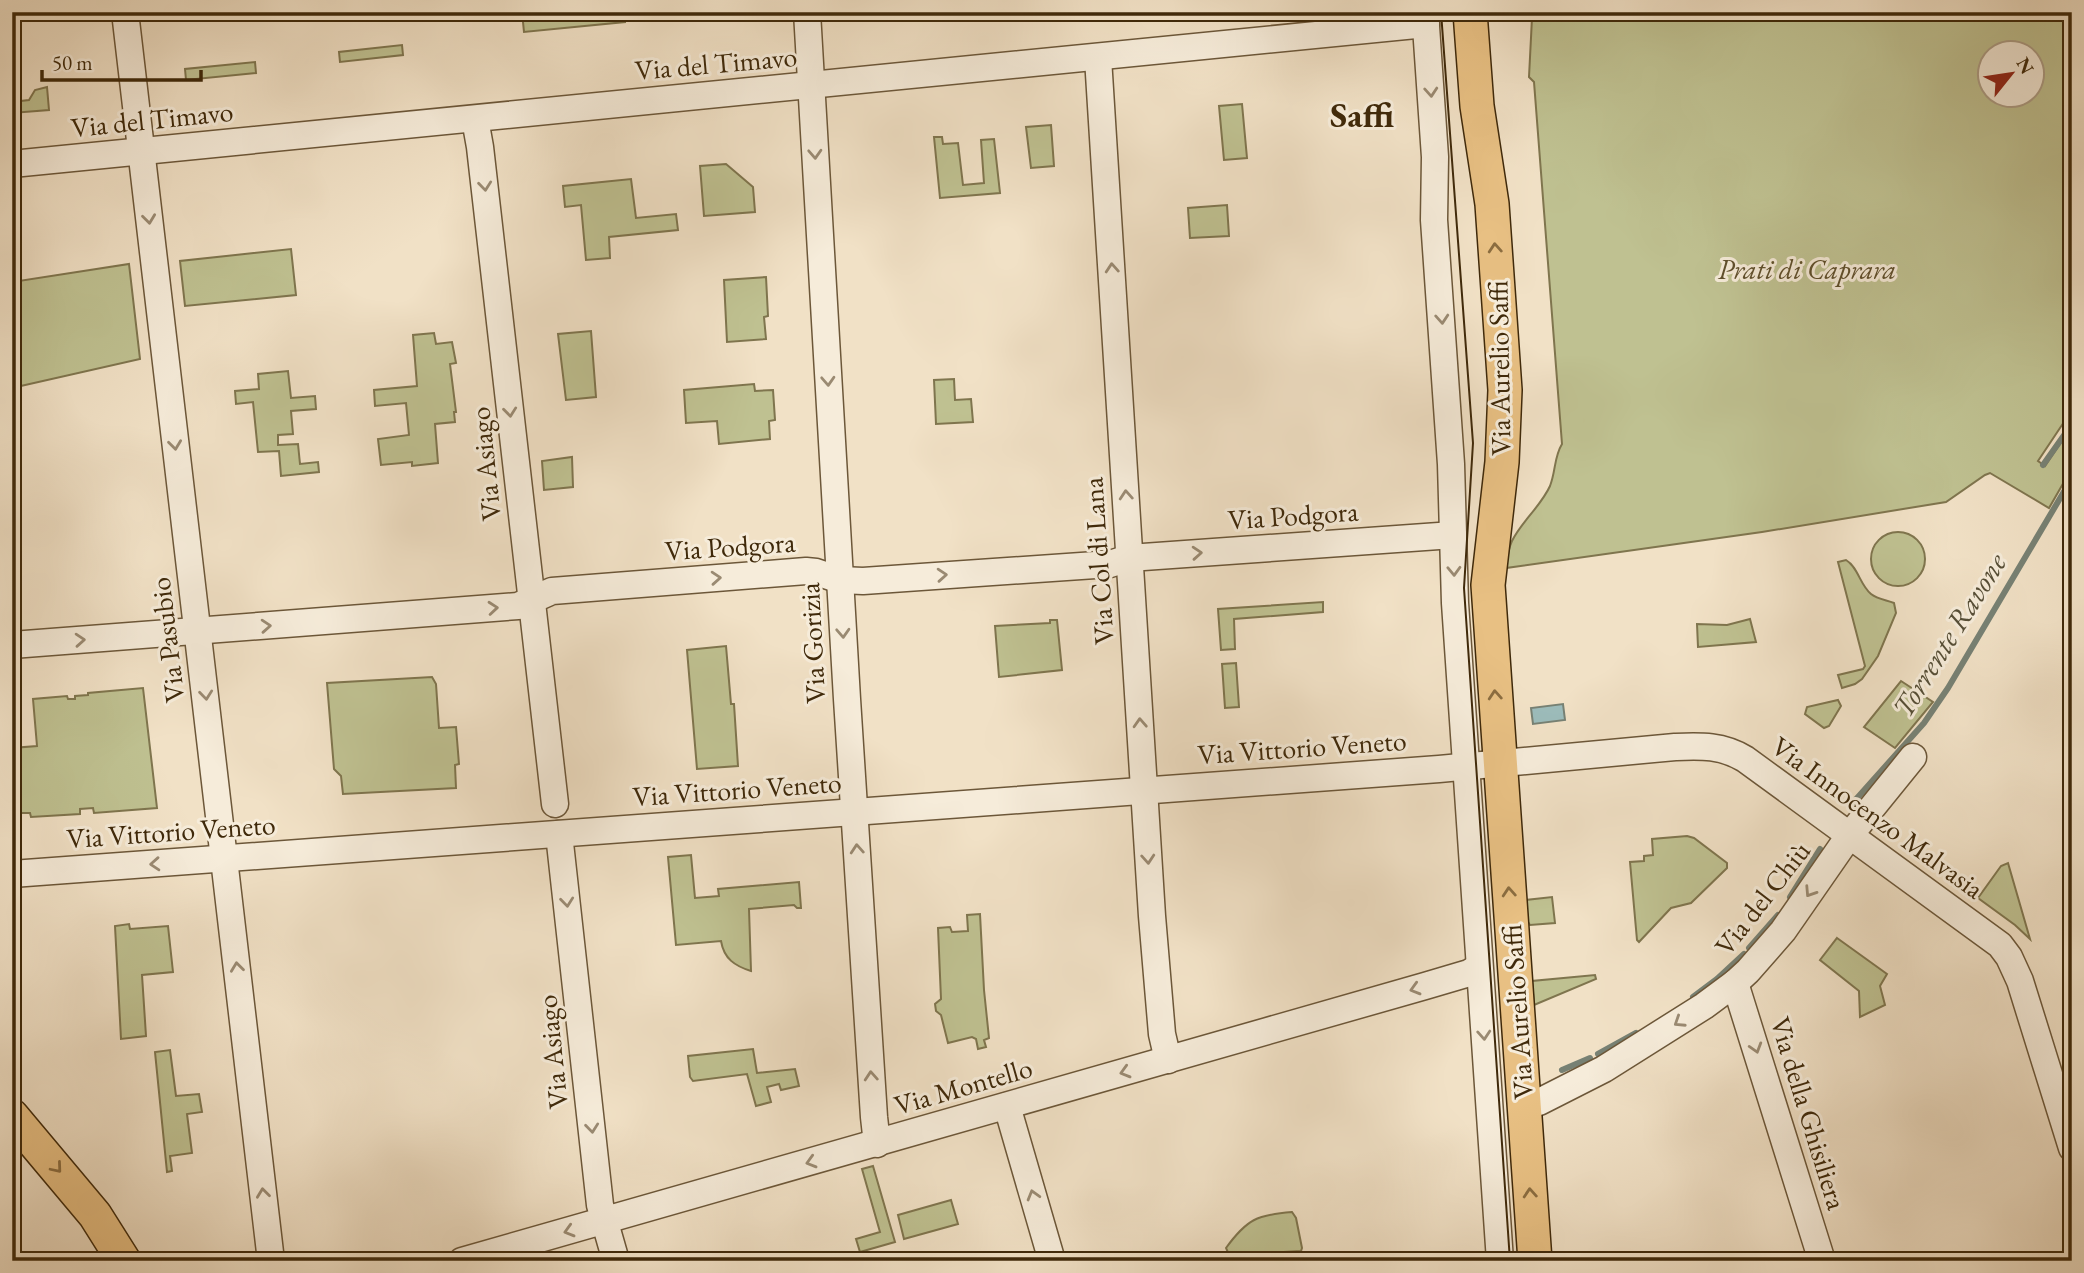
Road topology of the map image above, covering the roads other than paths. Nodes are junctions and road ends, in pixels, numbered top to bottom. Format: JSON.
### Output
{"nodes":[{"id":1,"x":125,"y":12,"type":"edge"},
{"id":2,"x":807,"y":12,"type":"edge"},
{"id":3,"x":1471,"y":14,"type":"edge"},
{"id":4,"x":1426,"y":18,"type":"edge"},
{"id":5,"x":1098,"y":58,"type":"junction"},
{"id":6,"x":811,"y":86,"type":"junction"},
{"id":7,"x":475,"y":118,"type":"junction"},
{"id":8,"x":141,"y":151,"type":"junction"},
{"id":9,"x":12,"y":164,"type":"edge"},
{"id":10,"x":1453,"y":535,"type":"junction"},
{"id":11,"x":1129,"y":558,"type":"junction"},
{"id":12,"x":840,"y":580,"type":"junction"},
{"id":13,"x":532,"y":599,"type":"junction"},
{"id":14,"x":198,"y":631,"type":"junction"},
{"id":15,"x":12,"y":645,"type":"edge"},
{"id":16,"x":1913,"y":757,"type":"dead end"},
{"id":17,"x":1500,"y":763,"type":"junction"},
{"id":18,"x":1465,"y":766,"type":"junction"},
{"id":19,"x":1144,"y":791,"type":"junction"},
{"id":20,"x":555,"y":803,"type":"dead end"},
{"id":21,"x":854,"y":812,"type":"junction"},
{"id":22,"x":559,"y":834,"type":"junction"},
{"id":23,"x":1849,"y":836,"type":"junction"},
{"id":24,"x":223,"y":859,"type":"junction"},
{"id":25,"x":12,"y":874,"type":"edge"},
{"id":26,"x":1479,"y":967,"type":"junction"},
{"id":27,"x":1735,"y":983,"type":"junction"},
{"id":28,"x":1168,"y":1060,"type":"junction"},
{"id":29,"x":1523,"y":1103,"type":"junction"},
{"id":30,"x":1007,"y":1106,"type":"junction"},
{"id":31,"x":12,"y":1116,"type":"edge"},
{"id":32,"x":877,"y":1144,"type":"junction"},
{"id":33,"x":2072,"y":1148,"type":"edge"},
{"id":34,"x":604,"y":1221,"type":"junction"},
{"id":35,"x":124,"y":1261,"type":"edge"},
{"id":36,"x":271,"y":1261,"type":"edge"},
{"id":37,"x":463,"y":1261,"type":"edge"},
{"id":38,"x":616,"y":1261,"type":"edge"},
{"id":39,"x":1052,"y":1261,"type":"edge"},
{"id":40,"x":1500,"y":1261,"type":"edge"},
{"id":41,"x":1535,"y":1261,"type":"edge"},
{"id":42,"x":1822,"y":1261,"type":"edge"}],
"edges":[{"from":1,"to":8,"type":"street","name":"Via Pasubio"},
{"from":2,"to":6,"type":"street","name":"Via Gorizia"},
{"from":17,"to":3,"type":"main road","name":"Via Aurelio Saffi","one_way":true},
{"from":4,"to":5,"type":"street","name":"Via del Timavo"},
{"from":4,"to":10,"type":"street","name":"Via Aurelio Saffi","one_way":true},
{"from":5,"to":6,"type":"street","name":"Via del Timavo"},
{"from":11,"to":5,"type":"street","name":"Via Col di Lana","one_way":true},
{"from":6,"to":7,"type":"street","name":"Via del Timavo"},
{"from":6,"to":12,"type":"street","name":"Via Gorizia","one_way":true},
{"from":7,"to":8,"type":"street","name":"Via del Timavo"},
{"from":7,"to":13,"type":"street","name":"Via Asiago","one_way":true},
{"from":8,"to":9,"type":"street","name":"Via del Timavo"},
{"from":8,"to":14,"type":"street","name":"Via Pasubio","one_way":true},
{"from":11,"to":10,"type":"street","name":"Via Podgora","one_way":true},
{"from":10,"to":18,"type":"street","name":"Via Aurelio Saffi","one_way":true},
{"from":12,"to":11,"type":"street","name":"Via Podgora","one_way":true},
{"from":19,"to":11,"type":"street","name":"Via Col di Lana","one_way":true},
{"from":13,"to":12,"type":"street","name":"Via Podgora","one_way":true},
{"from":12,"to":21,"type":"street","name":"Via Gorizia","one_way":true},
{"from":14,"to":13,"type":"street","name":"Via Podgora","one_way":true},
{"from":13,"to":20,"type":"street","name":"Via Asiago"},
{"from":15,"to":14,"type":"street","name":"Via Podgora","one_way":true},
{"from":14,"to":24,"type":"street","name":"Via Pasubio","one_way":true},
{"from":16,"to":23,"type":"street","name":"Via del Chiù"},
{"from":17,"to":18,"type":"street"},
{"from":17,"to":23,"type":"street","name":"Via Innocenzo Malvasia"},
{"from":29,"to":17,"type":"main road","name":"Via Aurelio Saffi","one_way":true},
{"from":18,"to":19,"type":"street","name":"Via Vittorio Veneto"},
{"from":18,"to":26,"type":"street","name":"Via Aurelio Saffi"},
{"from":19,"to":21,"type":"street","name":"Via Vittorio Veneto"},
{"from":19,"to":28,"type":"street","name":"Via Col di Lana","one_way":true},
{"from":21,"to":22,"type":"street","name":"Via Vittorio Veneto"},
{"from":32,"to":21,"type":"street","name":"Via Gorizia","one_way":true},
{"from":22,"to":24,"type":"street","name":"Via Vittorio Veneto"},
{"from":22,"to":34,"type":"street","name":"Via Asiago","one_way":true},
{"from":23,"to":27,"type":"street","name":"Via del Chiù","one_way":true},
{"from":23,"to":33,"type":"street","name":"Via Innocenzo Malvasia"},
{"from":24,"to":25,"type":"street","name":"Via Vittorio Veneto","one_way":true},
{"from":36,"to":24,"type":"street","name":"Via Pasubio","one_way":true},
{"from":26,"to":28,"type":"street","name":"Via Montello","one_way":true},
{"from":26,"to":40,"type":"street","name":"Via Aurelio Saffi","one_way":true},
{"from":27,"to":29,"type":"street","name":"Via del Chiù","one_way":true},
{"from":27,"to":42,"type":"street","name":"Via della Ghisiliera","one_way":true},
{"from":28,"to":30,"type":"street","name":"Via Montello","one_way":true},
{"from":41,"to":29,"type":"main road","name":"Via Aurelio Saffi","one_way":true},
{"from":30,"to":32,"type":"street","name":"Via Montello"},
{"from":39,"to":30,"type":"street","one_way":true},
{"from":31,"to":35,"type":"main road","one_way":true},
{"from":32,"to":34,"type":"street","name":"Via Montello","one_way":true},
{"from":34,"to":37,"type":"street","name":"Via Montello","one_way":true},
{"from":34,"to":38,"type":"street","name":"Via Asiago"}]}
